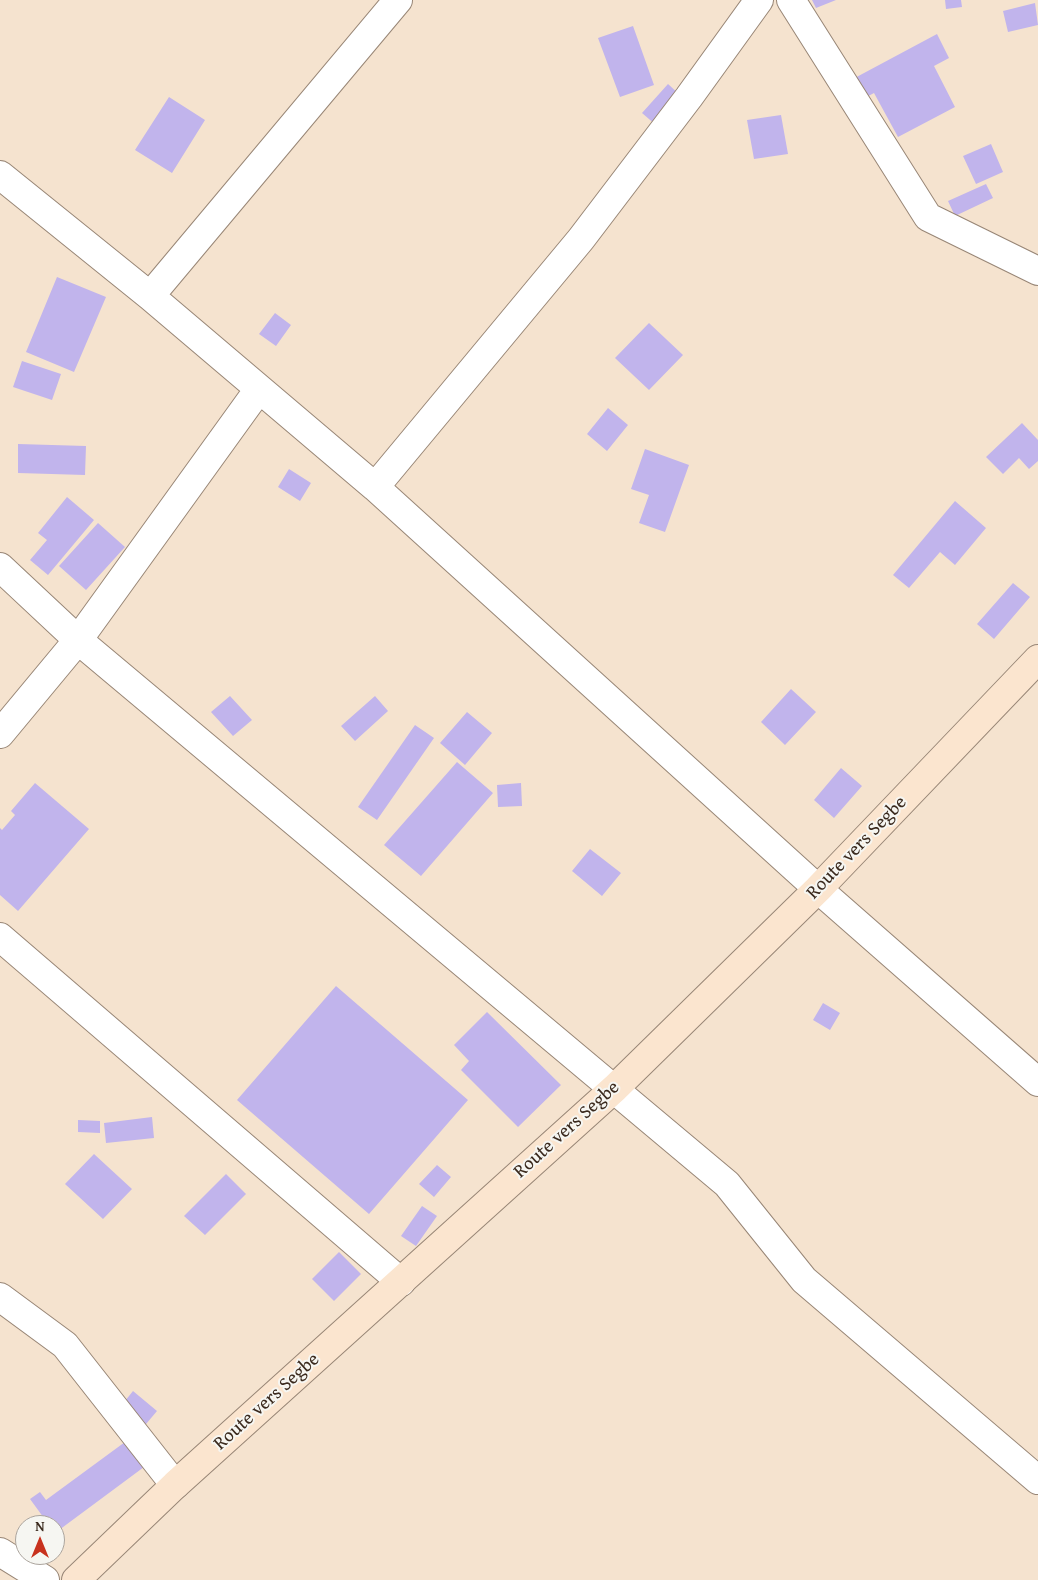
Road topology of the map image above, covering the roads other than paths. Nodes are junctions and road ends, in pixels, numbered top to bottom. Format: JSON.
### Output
{"nodes":[{"id":1,"x":398,"y":0,"type":"edge"},
{"id":2,"x":758,"y":0,"type":"edge"},
{"id":3,"x":791,"y":0,"type":"edge"},
{"id":4,"x":0,"y":175,"type":"edge"},
{"id":5,"x":1038,"y":271,"type":"edge"},
{"id":6,"x":150,"y":296,"type":"junction"},
{"id":7,"x":259,"y":389,"type":"junction"},
{"id":8,"x":376,"y":487,"type":"junction"},
{"id":9,"x":0,"y":567,"type":"edge"},
{"id":10,"x":78,"y":640,"type":"junction"},
{"id":11,"x":1038,"y":659,"type":"edge"},
{"id":12,"x":0,"y":734,"type":"edge"},
{"id":13,"x":818,"y":889,"type":"junction"},
{"id":14,"x":0,"y":937,"type":"edge"},
{"id":15,"x":1038,"y":1082,"type":"edge"},
{"id":16,"x":615,"y":1088,"type":"junction"},
{"id":17,"x":401,"y":1282,"type":"junction"},
{"id":18,"x":0,"y":1297,"type":"edge"},
{"id":19,"x":1038,"y":1480,"type":"edge"},
{"id":20,"x":175,"y":1485,"type":"junction"},
{"id":21,"x":0,"y":1552,"type":"edge"},
{"id":22,"x":45,"y":1580,"type":"edge"},
{"id":23,"x":76,"y":1580,"type":"edge"}],
"edges":[{"from":1,"to":6,"type":"street"},
{"from":2,"to":8,"type":"street"},
{"from":3,"to":5,"type":"street"},
{"from":4,"to":6,"type":"street"},
{"from":6,"to":7,"type":"street"},
{"from":7,"to":8,"type":"street"},
{"from":7,"to":10,"type":"street"},
{"from":8,"to":13,"type":"street"},
{"from":9,"to":10,"type":"street"},
{"from":10,"to":12,"type":"street"},
{"from":10,"to":16,"type":"street"},
{"from":11,"to":13,"type":"main road","name":"Route vers Segbe"},
{"from":13,"to":15,"type":"street"},
{"from":13,"to":16,"type":"main road","name":"Route vers Segbe"},
{"from":14,"to":17,"type":"street"},
{"from":16,"to":17,"type":"main road","name":"Route vers Segbe"},
{"from":16,"to":19,"type":"street"},
{"from":17,"to":20,"type":"main road","name":"Route vers Segbe"},
{"from":18,"to":20,"type":"street"},
{"from":20,"to":23,"type":"main road","name":"Route vers Segbe"},
{"from":21,"to":22,"type":"street"}]}
